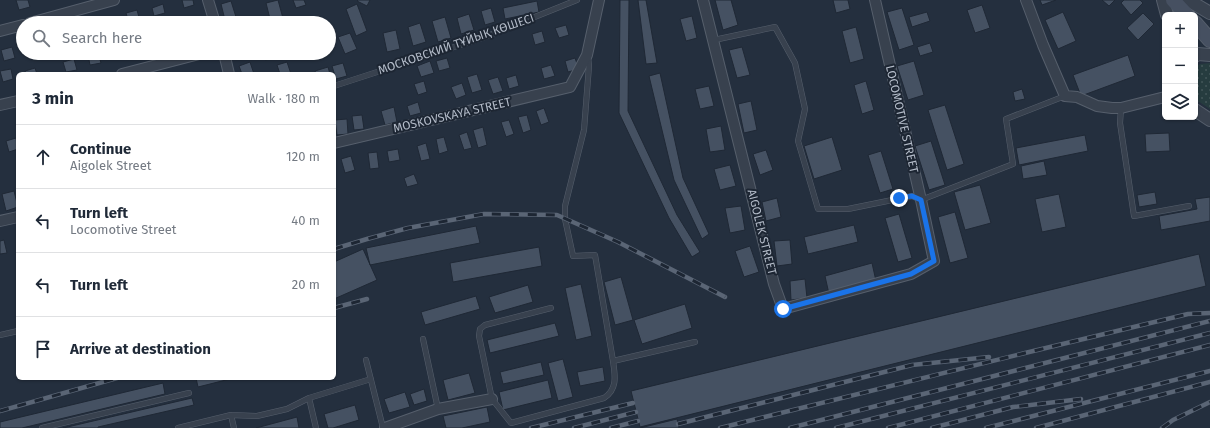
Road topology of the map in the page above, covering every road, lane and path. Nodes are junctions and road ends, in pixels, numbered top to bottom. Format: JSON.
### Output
{"nodes":[{"id":1,"x":114,"y":0,"type":"edge"},
{"id":2,"x":208,"y":0,"type":"edge"},
{"id":3,"x":577,"y":0,"type":"edge"},
{"id":4,"x":599,"y":0,"type":"edge"},
{"id":5,"x":703,"y":0,"type":"edge"},
{"id":6,"x":875,"y":0,"type":"edge"},
{"id":7,"x":1026,"y":0,"type":"edge"},
{"id":8,"x":1163,"y":0,"type":"edge"},
{"id":9,"x":1173,"y":0,"type":"edge"},
{"id":10,"x":1188,"y":0,"type":"edge"},
{"id":11,"x":1166,"y":12,"type":"edge"},
{"id":12,"x":1184,"y":12,"type":"edge"},
{"id":13,"x":1210,"y":13,"type":"edge"},
{"id":14,"x":56,"y":16,"type":"edge"},
{"id":15,"x":213,"y":16,"type":"edge"},
{"id":16,"x":1198,"y":26,"type":"edge"},
{"id":17,"x":16,"y":27,"type":"edge"},
{"id":18,"x":0,"y":31,"type":"edge"},
{"id":19,"x":714,"y":40,"type":"junction"},
{"id":20,"x":1210,"y":40,"type":"edge"},
{"id":21,"x":1198,"y":54,"type":"edge"},
{"id":22,"x":587,"y":55,"type":"junction"},
{"id":23,"x":1210,"y":55,"type":"edge"},
{"id":24,"x":176,"y":60,"type":"edge"},
{"id":25,"x":226,"y":60,"type":"edge"},
{"id":26,"x":130,"y":72,"type":"edge"},
{"id":27,"x":229,"y":72,"type":"edge"},
{"id":28,"x":336,"y":85,"type":"edge"},
{"id":29,"x":1065,"y":96,"type":"junction"},
{"id":30,"x":1162,"y":98,"type":"edge"},
{"id":31,"x":16,"y":101,"type":"edge"},
{"id":32,"x":0,"y":105,"type":"edge"},
{"id":33,"x":1121,"y":108,"type":"junction"},
{"id":34,"x":1198,"y":112,"type":"edge"},
{"id":35,"x":1210,"y":120,"type":"edge"},
{"id":36,"x":336,"y":143,"type":"edge"},
{"id":37,"x":921,"y":200,"type":"junction"},
{"id":38,"x":1189,"y":206,"type":"dead end"},
{"id":39,"x":16,"y":217,"type":"edge"},
{"id":40,"x":0,"y":221,"type":"edge"},
{"id":41,"x":934,"y":261,"type":"joint"},
{"id":42,"x":551,"y":308,"type":"dead end"},
{"id":43,"x":16,"y":331,"type":"edge"},
{"id":44,"x":0,"y":335,"type":"edge"},
{"id":45,"x":423,"y":339,"type":"dead end"},
{"id":46,"x":694,"y":342,"type":"dead end"},
{"id":47,"x":366,"y":360,"type":"dead end"},
{"id":48,"x":613,"y":360,"type":"junction"},
{"id":49,"x":371,"y":379,"type":"junction"},
{"id":50,"x":189,"y":393,"type":"dead end"},
{"id":51,"x":308,"y":398,"type":"junction"},
{"id":52,"x":492,"y":400,"type":"junction"},
{"id":53,"x":438,"y":409,"type":"junction"},
{"id":54,"x":231,"y":415,"type":"junction"},
{"id":55,"x":42,"y":428,"type":"edge"},
{"id":56,"x":178,"y":428,"type":"edge"},
{"id":57,"x":234,"y":428,"type":"edge"},
{"id":58,"x":316,"y":428,"type":"edge"},
{"id":59,"x":384,"y":428,"type":"edge"}],
"edges":[{"from":1,"to":14,"type":"street"},
{"from":2,"to":15,"type":"street"},
{"from":3,"to":28,"type":"lane","name":"МОСКОВСКИЙ ТҰЙЫҚ КӨШЕСІ"},
{"from":4,"to":22,"type":"street"},
{"from":5,"to":19,"type":"street","name":"AIGOLEK STREET"},
{"from":6,"to":37,"type":"street","name":"LOCOMOTIVE STREET"},
{"from":7,"to":29,"type":"street"},
{"from":8,"to":11,"type":"street"},
{"from":9,"to":12,"type":"main road"},
{"from":10,"to":13,"type":"street"},
{"from":16,"to":20,"type":"main road"},
{"from":17,"to":18,"type":"street"},
{"from":19,"to":37,"type":"lane"},
{"from":19,"to":41,"type":"street","name":"AIGOLEK STREET"},
{"from":21,"to":23,"type":"street"},
{"from":22,"to":36,"type":"street","name":"MOSKOVSKAYA STREET"},
{"from":22,"to":48,"type":"lane"},
{"from":24,"to":26,"type":"street"},
{"from":25,"to":27,"type":"street"},
{"from":29,"to":33,"type":"street"},
{"from":29,"to":37,"type":"lane"},
{"from":30,"to":33,"type":"street"},
{"from":31,"to":32,"type":"street"},
{"from":33,"to":38,"type":"lane"},
{"from":34,"to":35,"type":"street"},
{"from":37,"to":41,"type":"street","name":"LOCOMOTIVE STREET"},
{"from":39,"to":40,"type":"street"},
{"from":42,"to":52,"type":"lane"},
{"from":43,"to":44,"type":"lane"},
{"from":45,"to":53,"type":"lane"},
{"from":46,"to":48,"type":"lane"},
{"from":47,"to":49,"type":"lane"},
{"from":48,"to":52,"type":"lane"},
{"from":49,"to":51,"type":"lane"},
{"from":49,"to":59,"type":"lane"},
{"from":50,"to":55,"type":"lane"},
{"from":51,"to":54,"type":"lane"},
{"from":51,"to":58,"type":"lane"},
{"from":52,"to":53,"type":"street"},
{"from":53,"to":59,"type":"street"},
{"from":54,"to":56,"type":"lane"},
{"from":54,"to":57,"type":"lane"}]}
